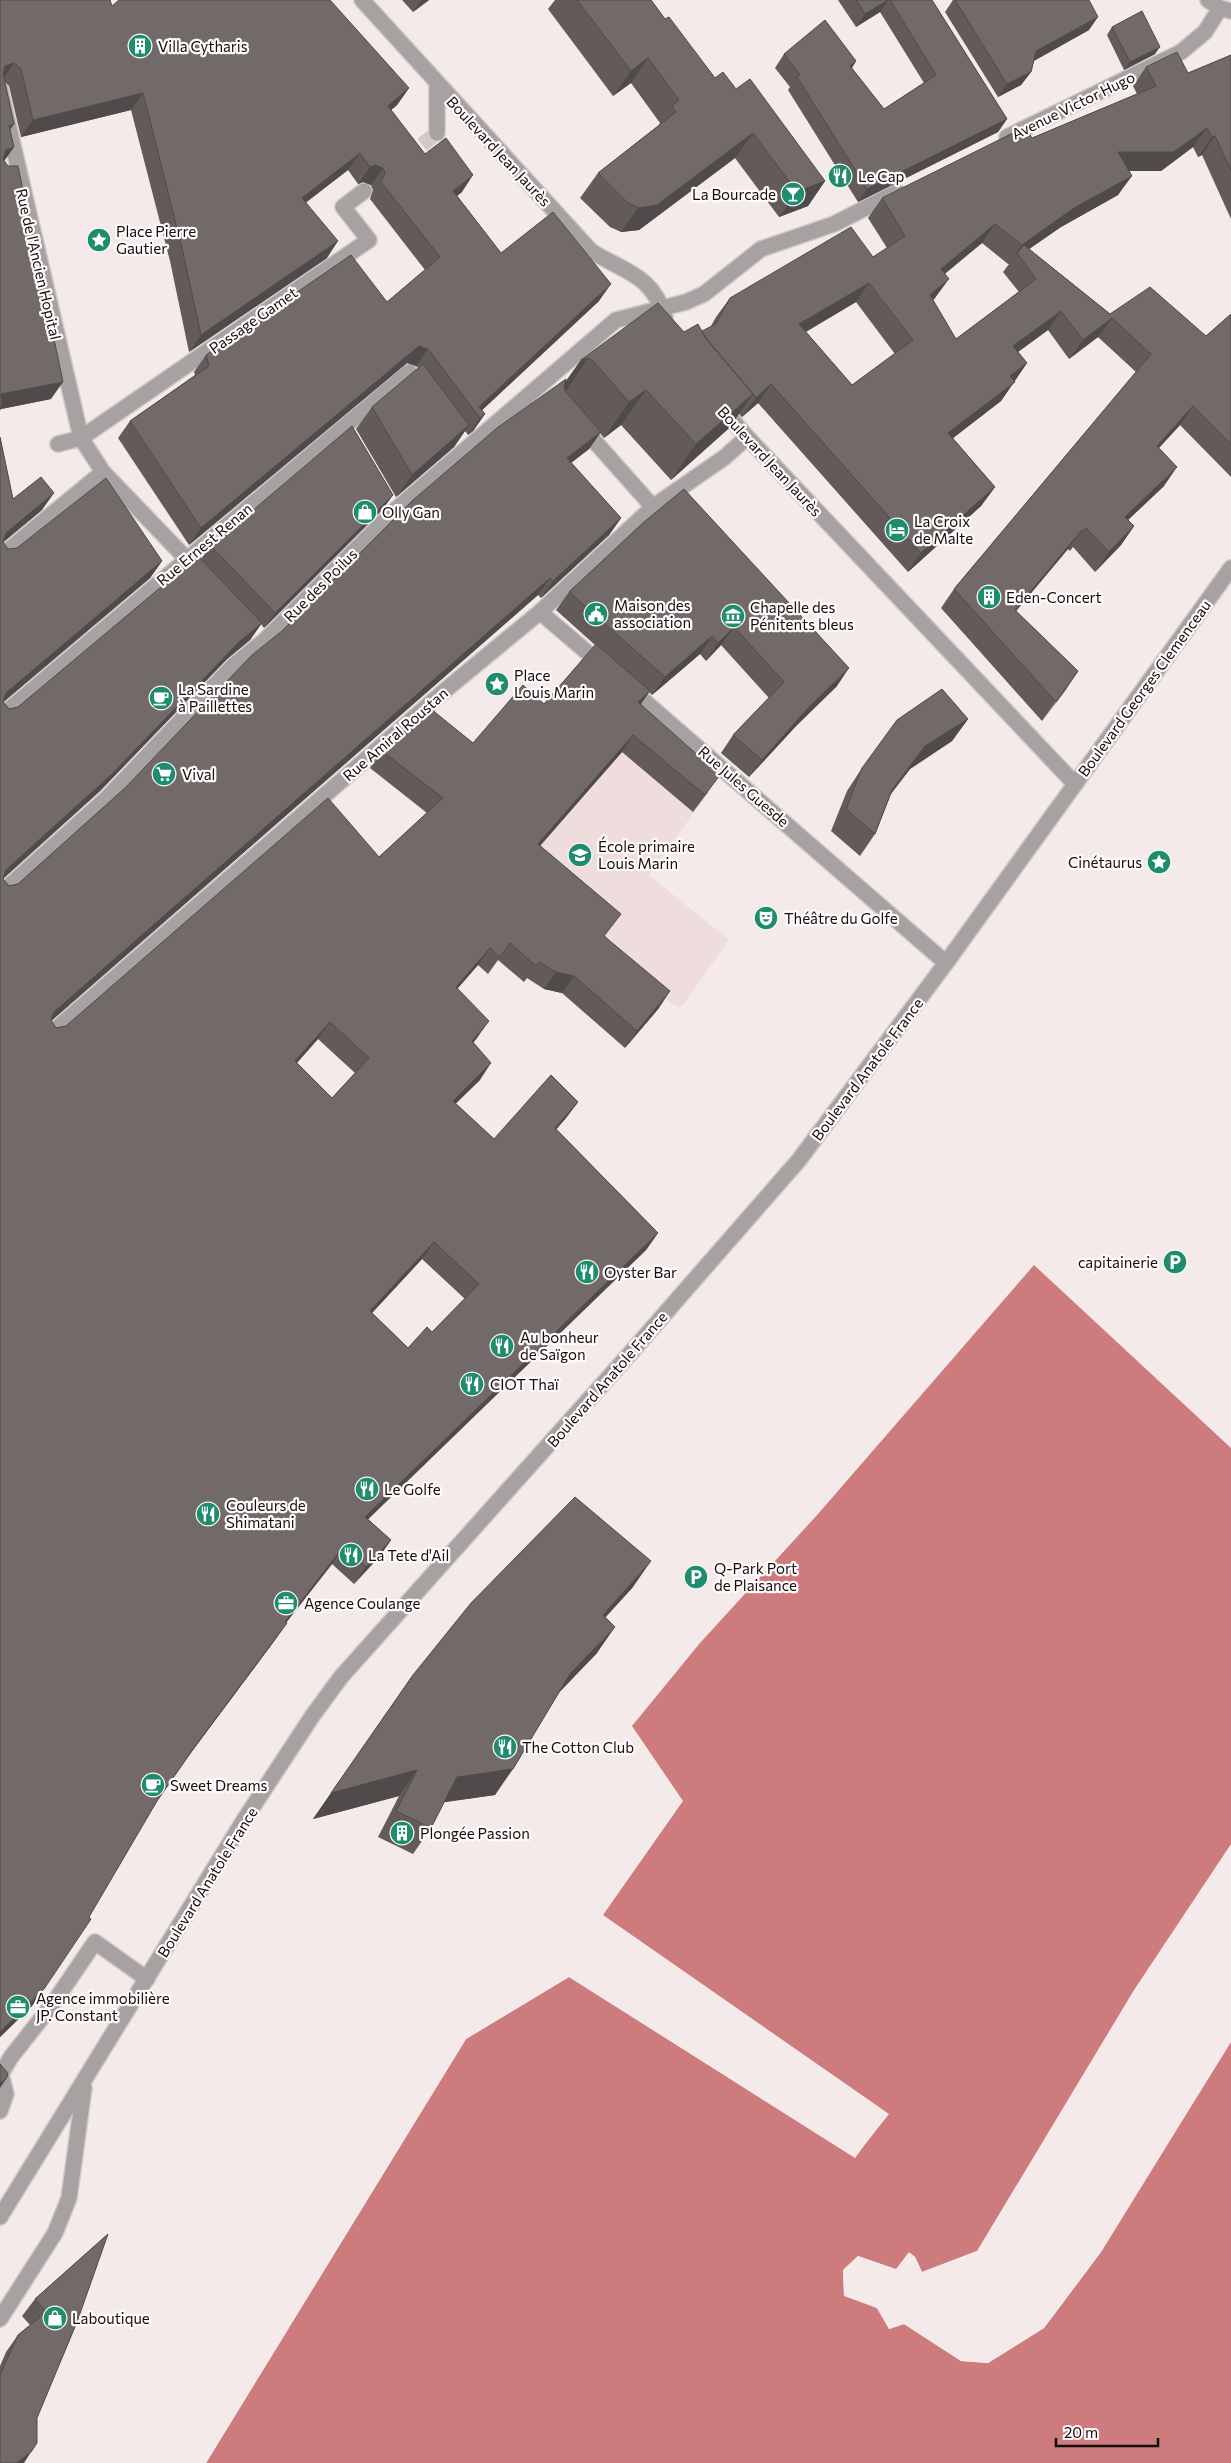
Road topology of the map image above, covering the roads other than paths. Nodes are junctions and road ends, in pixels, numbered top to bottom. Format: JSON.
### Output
{"nodes":[{"id":1,"x":362,"y":0,"type":"edge"},
{"id":2,"x":1220,"y":6,"type":"edge"},
{"id":3,"x":437,"y":84,"type":"junction"},
{"id":4,"x":0,"y":89,"type":"edge"},
{"id":5,"x":1000,"y":118,"type":"edge"},
{"id":6,"x":437,"y":133,"type":"dead end"},
{"id":7,"x":1011,"y":135,"type":"junction"},
{"id":8,"x":994,"y":144,"type":"edge"},
{"id":9,"x":18,"y":170,"type":"junction"},
{"id":10,"x":0,"y":174,"type":"edge"},
{"id":11,"x":914,"y":184,"type":"edge"},
{"id":12,"x":364,"y":191,"type":"dead end"},
{"id":13,"x":662,"y":307,"type":"junction"},
{"id":14,"x":671,"y":333,"type":"edge"},
{"id":15,"x":711,"y":395,"type":"edge"},
{"id":16,"x":432,"y":402,"type":"edge"},
{"id":17,"x":574,"y":418,"type":"edge"},
{"id":18,"x":344,"y":426,"type":"junction"},
{"id":19,"x":747,"y":437,"type":"junction"},
{"id":20,"x":81,"y":438,"type":"junction"},
{"id":21,"x":354,"y":443,"type":"edge"},
{"id":22,"x":58,"y":444,"type":"dead end"},
{"id":23,"x":103,"y":472,"type":"junction"},
{"id":24,"x":384,"y":494,"type":"edge"},
{"id":25,"x":653,"y":507,"type":"junction"},
{"id":26,"x":394,"y":511,"type":"junction"},
{"id":27,"x":0,"y":558,"type":"edge"},
{"id":28,"x":186,"y":558,"type":"junction"},
{"id":29,"x":1231,"y":568,"type":"edge"},
{"id":30,"x":212,"y":586,"type":"edge"},
{"id":31,"x":540,"y":612,"type":"junction"},
{"id":32,"x":251,"y":627,"type":"edge"},
{"id":33,"x":264,"y":641,"type":"junction"},
{"id":34,"x":0,"y":717,"type":"edge"},
{"id":35,"x":1075,"y":784,"type":"junction"},
{"id":36,"x":0,"y":894,"type":"edge"},
{"id":37,"x":946,"y":963,"type":"junction"},
{"id":38,"x":48,"y":1036,"type":"edge"},
{"id":39,"x":147,"y":1978,"type":"junction"},
{"id":40,"x":84,"y":2082,"type":"junction"},
{"id":41,"x":0,"y":2111,"type":"edge"},
{"id":42,"x":0,"y":2217,"type":"edge"},
{"id":43,"x":0,"y":2319,"type":"edge"}],
"edges":[{"from":1,"to":3,"type":"street","name":"Boulevard Jean Jaurès"},
{"from":2,"to":7,"type":"street","name":"Avenue Victor Hugo"},
{"from":3,"to":6,"type":"street"},
{"from":3,"to":13,"type":"street","name":"Boulevard Jean Jaurès"},
{"from":4,"to":9,"type":"street","name":"Rue de l'Ancien Hopital"},
{"from":5,"to":7,"type":"street"},
{"from":7,"to":8,"type":"street","name":"Avenue Victor Hugo"},
{"from":9,"to":10,"type":"street"},
{"from":9,"to":20,"type":"street","name":"Rue de l'Ancien Hopital"},
{"from":11,"to":13,"type":"street"},
{"from":12,"to":20,"type":"street","name":"Passage Gamet"},
{"from":13,"to":14,"type":"street","name":"Boulevard Jean Jaurès"},
{"from":13,"to":26,"type":"street","name":"Rue des Poilus"},
{"from":15,"to":19,"type":"street","name":"Boulevard Jean Jaurès"},
{"from":16,"to":18,"type":"street","name":"Rue Ernest Renan"},
{"from":17,"to":25,"type":"street"},
{"from":18,"to":21,"type":"street"},
{"from":18,"to":28,"type":"street","name":"Rue Ernest Renan"},
{"from":19,"to":25,"type":"street","name":"Rue Amiral Roustan"},
{"from":19,"to":35,"type":"street","name":"Boulevard Jean Jaurès"},
{"from":20,"to":22,"type":"street"},
{"from":20,"to":23,"type":"street","name":"Rue de l'Ancien Hopital"},
{"from":23,"to":27,"type":"street"},
{"from":23,"to":28,"type":"street","name":"Rue de l'Ancien Hopital"},
{"from":24,"to":26,"type":"street"},
{"from":25,"to":31,"type":"street","name":"Rue Amiral Roustan"},
{"from":26,"to":33,"type":"street","name":"Rue des Poilus"},
{"from":28,"to":30,"type":"street","name":"Rue de l'Ancien Hopital"},
{"from":28,"to":34,"type":"street","name":"Rue Ernest Renan"},
{"from":29,"to":35,"type":"street","name":"Boulevard Georges Clemenceau"},
{"from":31,"to":37,"type":"street","name":"Rue Jules Guesde"},
{"from":31,"to":38,"type":"street","name":"Rue Amiral Roustan"},
{"from":32,"to":33,"type":"street"},
{"from":33,"to":36,"type":"street","name":"Rue des Poilus"},
{"from":35,"to":37,"type":"street","name":"Boulevard Anatole France"},
{"from":37,"to":39,"type":"street","name":"Boulevard Anatole France"},
{"from":39,"to":40,"type":"street","name":"Boulevard Anatole France"},
{"from":39,"to":41,"type":"street"},
{"from":40,"to":42,"type":"street","name":"Boulevard Anatole France"},
{"from":40,"to":43,"type":"street","name":"Boulevard Anatole France"}]}
